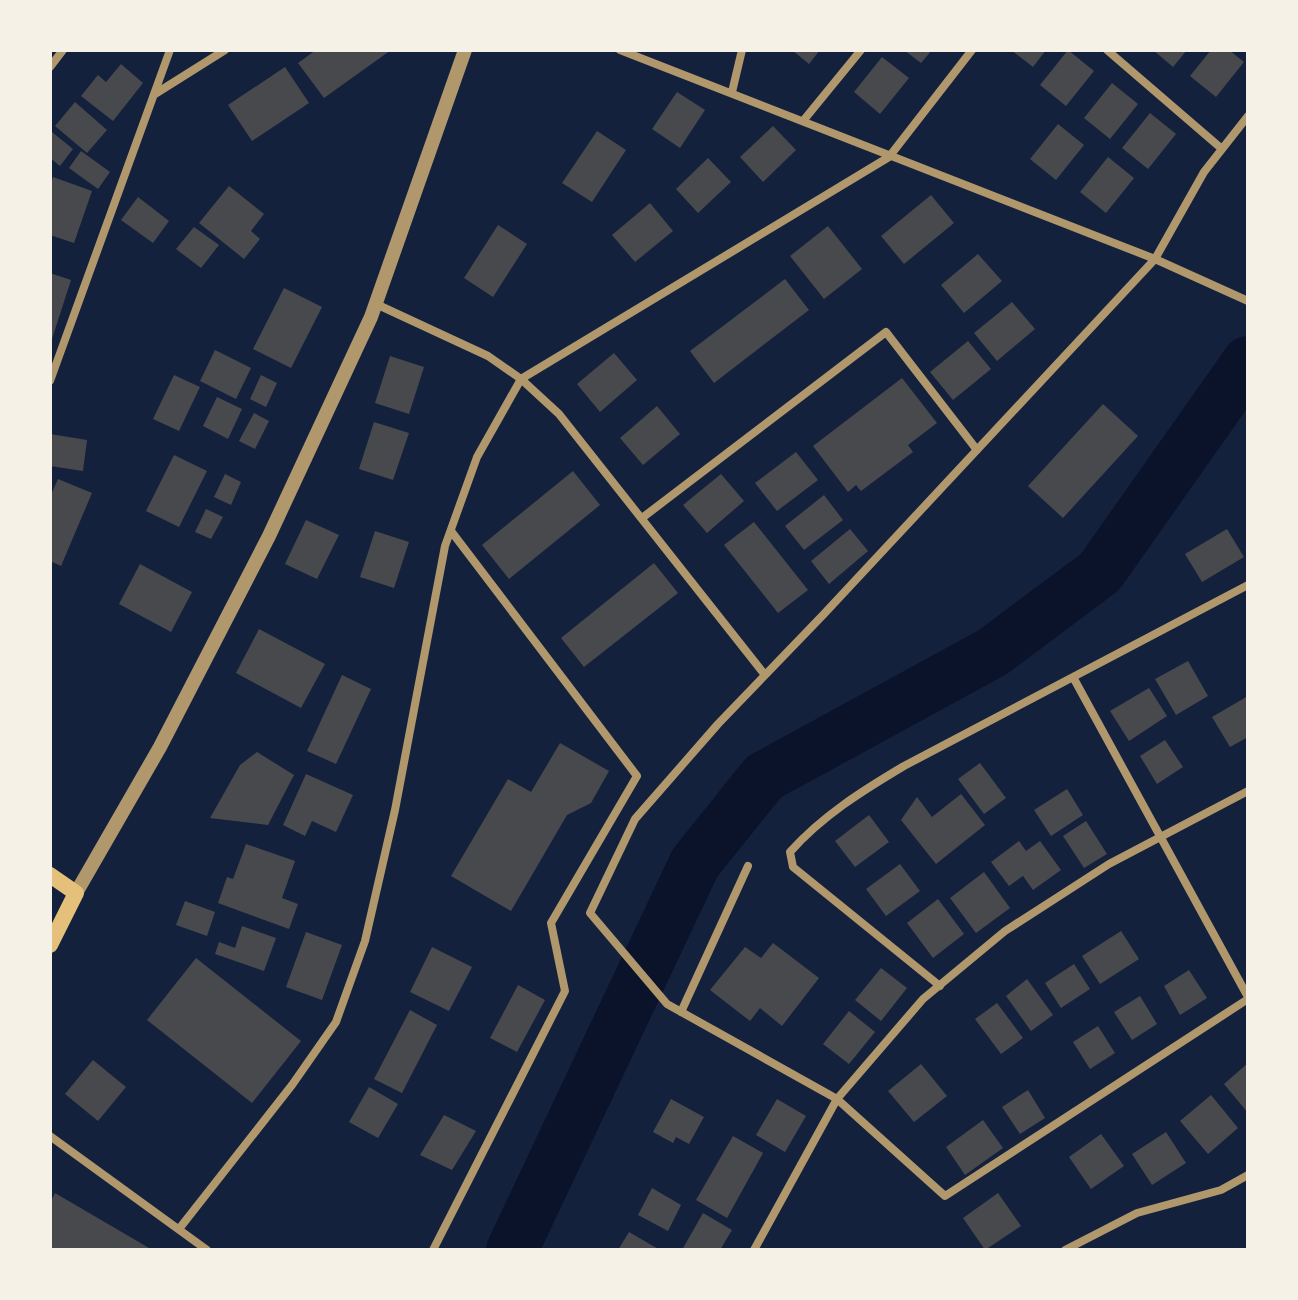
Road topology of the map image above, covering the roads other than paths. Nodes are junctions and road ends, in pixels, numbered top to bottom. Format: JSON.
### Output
{"nodes":[{"id":1,"x":63,"y":50,"type":"edge"},
{"id":2,"x":170,"y":50,"type":"edge"},
{"id":3,"x":225,"y":50,"type":"edge"},
{"id":4,"x":465,"y":50,"type":"edge"},
{"id":5,"x":620,"y":50,"type":"edge"},
{"id":6,"x":742,"y":50,"type":"edge"},
{"id":7,"x":861,"y":50,"type":"edge"},
{"id":8,"x":972,"y":50,"type":"edge"},
{"id":9,"x":1107,"y":50,"type":"edge"},
{"id":10,"x":50,"y":67,"type":"edge"},
{"id":11,"x":732,"y":92,"type":"junction"},
{"id":12,"x":153,"y":95,"type":"junction"},
{"id":13,"x":1248,"y":116,"type":"edge"},
{"id":14,"x":803,"y":121,"type":"junction"},
{"id":15,"x":1222,"y":149,"type":"junction"},
{"id":16,"x":889,"y":157,"type":"junction"},
{"id":17,"x":1155,"y":259,"type":"junction"},
{"id":18,"x":1248,"y":301,"type":"edge"},
{"id":19,"x":376,"y":304,"type":"junction"},
{"id":20,"x":521,"y":379,"type":"junction"},
{"id":21,"x":50,"y":381,"type":"edge"},
{"id":22,"x":977,"y":450,"type":"junction"},
{"id":23,"x":642,"y":518,"type":"junction"},
{"id":24,"x":451,"y":531,"type":"junction"},
{"id":25,"x":1248,"y":585,"type":"edge"},
{"id":26,"x":765,"y":675,"type":"junction"},
{"id":27,"x":1073,"y":677,"type":"junction"},
{"id":28,"x":1248,"y":791,"type":"edge"},
{"id":29,"x":1162,"y":836,"type":"junction"},
{"id":30,"x":748,"y":866,"type":"dead end"},
{"id":31,"x":50,"y":875,"type":"edge"},
{"id":32,"x":76,"y":893,"type":"junction"},
{"id":33,"x":50,"y":945,"type":"edge"},
{"id":34,"x":940,"y":986,"type":"junction"},
{"id":35,"x":1248,"y":998,"type":"edge"},
{"id":36,"x":681,"y":1012,"type":"junction"},
{"id":37,"x":837,"y":1099,"type":"junction"},
{"id":38,"x":50,"y":1136,"type":"edge"},
{"id":39,"x":1248,"y":1175,"type":"edge"},
{"id":40,"x":179,"y":1229,"type":"junction"},
{"id":41,"x":207,"y":1250,"type":"edge"},
{"id":42,"x":433,"y":1250,"type":"edge"},
{"id":43,"x":754,"y":1250,"type":"edge"},
{"id":44,"x":1065,"y":1250,"type":"edge"}],
"edges":[{"from":1,"to":10,"type":"street"},
{"from":2,"to":12,"type":"street"},
{"from":3,"to":12,"type":"street"},
{"from":4,"to":19,"type":"street"},
{"from":5,"to":11,"type":"street"},
{"from":6,"to":11,"type":"street"},
{"from":7,"to":14,"type":"street"},
{"from":8,"to":16,"type":"street"},
{"from":9,"to":15,"type":"street"},
{"from":11,"to":14,"type":"street"},
{"from":12,"to":21,"type":"street"},
{"from":13,"to":15,"type":"street"},
{"from":14,"to":16,"type":"street"},
{"from":15,"to":17,"type":"street"},
{"from":16,"to":17,"type":"street"},
{"from":16,"to":20,"type":"street"},
{"from":17,"to":18,"type":"street"},
{"from":17,"to":22,"type":"street"},
{"from":19,"to":20,"type":"street"},
{"from":19,"to":32,"type":"street"},
{"from":20,"to":23,"type":"street"},
{"from":20,"to":24,"type":"street"},
{"from":22,"to":23,"type":"street"},
{"from":22,"to":26,"type":"street"},
{"from":23,"to":26,"type":"street"},
{"from":24,"to":40,"type":"street"},
{"from":24,"to":42,"type":"street"},
{"from":25,"to":27,"type":"street"},
{"from":26,"to":36,"type":"street"},
{"from":27,"to":29,"type":"street"},
{"from":27,"to":34,"type":"street"},
{"from":28,"to":29,"type":"street"},
{"from":29,"to":34,"type":"street"},
{"from":29,"to":35,"type":"street"},
{"from":30,"to":36,"type":"street"},
{"from":31,"to":32,"type":"main road"},
{"from":32,"to":33,"type":"main road"},
{"from":34,"to":37,"type":"street"},
{"from":35,"to":37,"type":"street"},
{"from":36,"to":37,"type":"street"},
{"from":37,"to":43,"type":"street"},
{"from":38,"to":40,"type":"street"},
{"from":39,"to":44,"type":"street"},
{"from":40,"to":41,"type":"street"}]}
